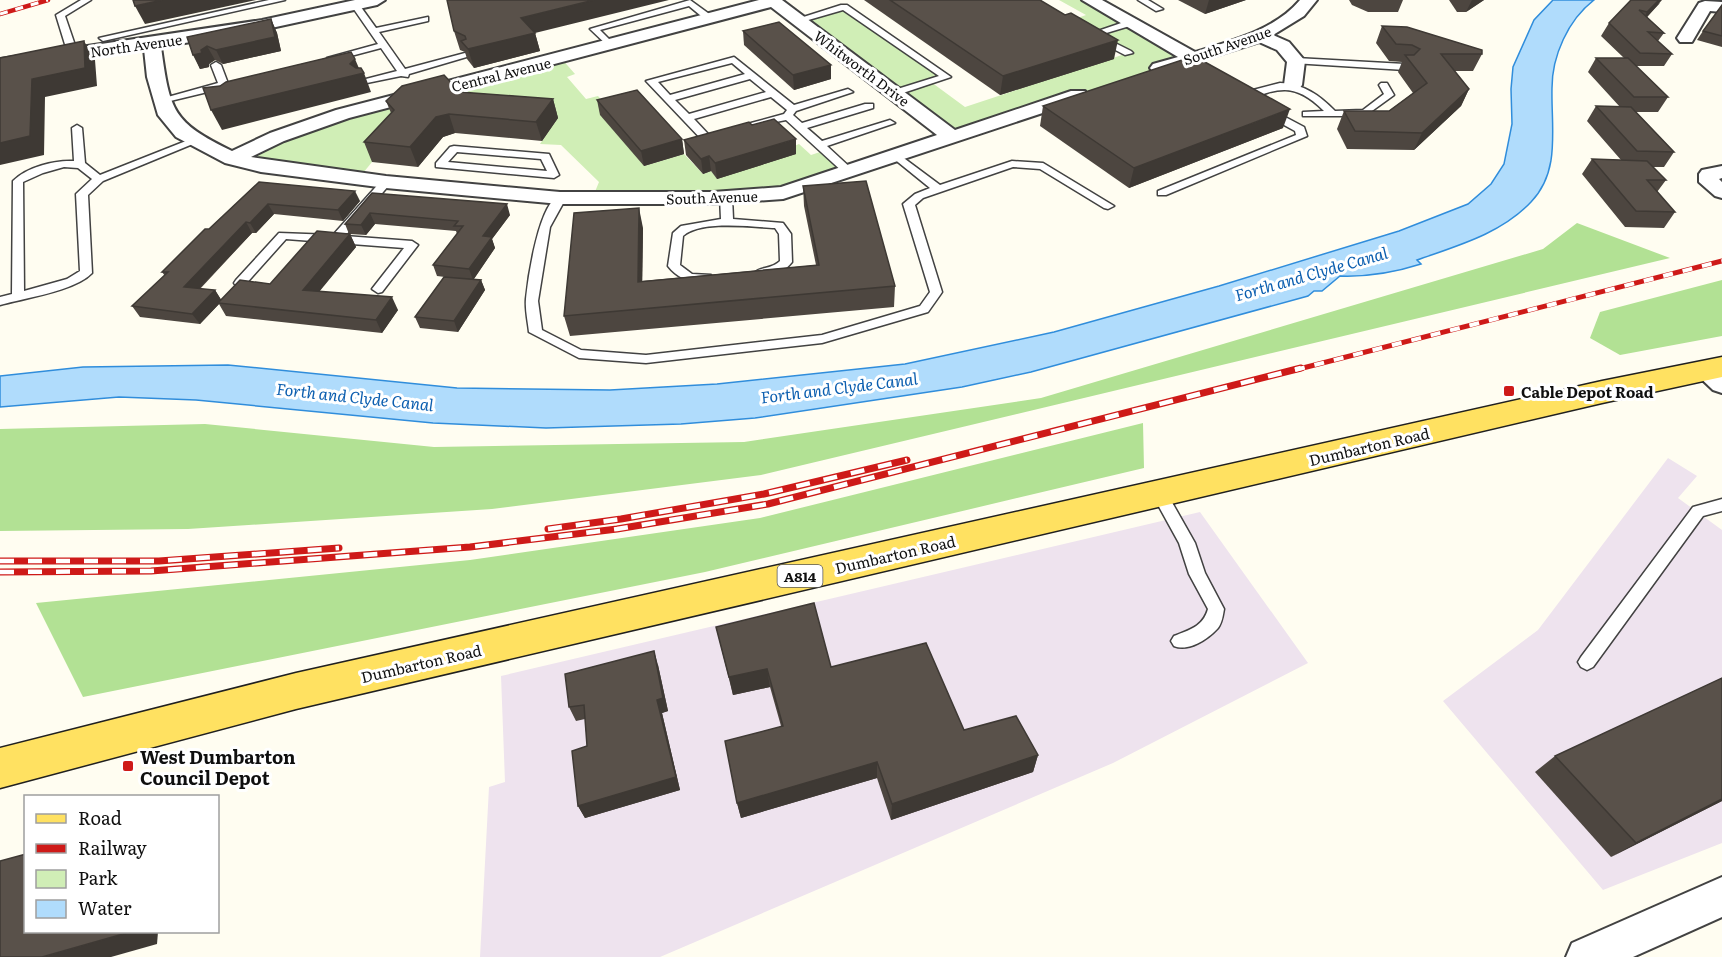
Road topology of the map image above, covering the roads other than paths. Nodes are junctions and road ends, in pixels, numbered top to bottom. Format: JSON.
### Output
{"nodes":[{"id":1,"x":87,"y":0,"type":"edge"},
{"id":2,"x":281,"y":0,"type":"edge"},
{"id":3,"x":377,"y":0,"type":"edge"},
{"id":4,"x":1090,"y":0,"type":"edge"},
{"id":5,"x":1142,"y":0,"type":"edge"},
{"id":6,"x":1309,"y":0,"type":"edge"},
{"id":7,"x":773,"y":1,"type":"edge"},
{"id":8,"x":1719,"y":4,"type":"edge"},
{"id":9,"x":356,"y":5,"type":"junction"},
{"id":10,"x":1159,"y":9,"type":"dead end"},
{"id":11,"x":424,"y":19,"type":"dead end"},
{"id":12,"x":798,"y":20,"type":"junction"},
{"id":13,"x":1130,"y":23,"type":"junction"},
{"id":14,"x":374,"y":31,"type":"junction"},
{"id":15,"x":1258,"y":35,"type":"junction"},
{"id":16,"x":104,"y":38,"type":"dead end"},
{"id":17,"x":1686,"y":38,"type":"dead end"},
{"id":18,"x":152,"y":43,"type":"junction"},
{"id":19,"x":384,"y":45,"type":"junction"},
{"id":20,"x":1128,"y":53,"type":"dead end"},
{"id":21,"x":73,"y":54,"type":"junction"},
{"id":22,"x":465,"y":56,"type":"edge"},
{"id":23,"x":1191,"y":57,"type":"junction"},
{"id":24,"x":326,"y":59,"type":"edge"},
{"id":25,"x":1296,"y":61,"type":"junction"},
{"id":26,"x":0,"y":64,"type":"edge"},
{"id":27,"x":216,"y":65,"type":"edge"},
{"id":28,"x":1405,"y":67,"type":"edge"},
{"id":29,"x":403,"y":74,"type":"junction"},
{"id":30,"x":752,"y":75,"type":"junction"},
{"id":31,"x":1135,"y":76,"type":"edge"},
{"id":32,"x":365,"y":82,"type":"edge"},
{"id":33,"x":228,"y":84,"type":"junction"},
{"id":34,"x":1293,"y":85,"type":"junction"},
{"id":35,"x":1384,"y":85,"type":"dead end"},
{"id":36,"x":1091,"y":91,"type":"edge"},
{"id":37,"x":848,"y":92,"type":"dead end"},
{"id":38,"x":773,"y":93,"type":"junction"},
{"id":39,"x":894,"y":93,"type":"junction"},
{"id":40,"x":669,"y":99,"type":"junction"},
{"id":41,"x":162,"y":100,"type":"junction"},
{"id":42,"x":229,"y":100,"type":"edge"},
{"id":43,"x":868,"y":106,"type":"dead end"},
{"id":44,"x":790,"y":112,"type":"junction"},
{"id":45,"x":1332,"y":113,"type":"junction"},
{"id":46,"x":1307,"y":114,"type":"dead end"},
{"id":47,"x":687,"y":118,"type":"junction"},
{"id":48,"x":890,"y":123,"type":"dead end"},
{"id":49,"x":748,"y":127,"type":"edge"},
{"id":50,"x":801,"y":127,"type":"junction"},
{"id":51,"x":77,"y":128,"type":"dead end"},
{"id":52,"x":727,"y":133,"type":"edge"},
{"id":53,"x":952,"y":137,"type":"junction"},
{"id":54,"x":195,"y":141,"type":"junction"},
{"id":55,"x":820,"y":145,"type":"junction"},
{"id":56,"x":897,"y":156,"type":"junction"},
{"id":57,"x":232,"y":159,"type":"junction"},
{"id":58,"x":80,"y":165,"type":"junction"},
{"id":59,"x":489,"y":170,"type":"junction"},
{"id":60,"x":849,"y":172,"type":"junction"},
{"id":61,"x":1722,"y":172,"type":"edge"},
{"id":62,"x":99,"y":179,"type":"junction"},
{"id":63,"x":386,"y":182,"type":"junction"},
{"id":64,"x":938,"y":189,"type":"junction"},
{"id":65,"x":475,"y":190,"type":"junction"},
{"id":66,"x":1722,"y":192,"type":"edge"},
{"id":67,"x":1162,"y":193,"type":"dead end"},
{"id":68,"x":726,"y":197,"type":"junction"},
{"id":69,"x":560,"y":198,"type":"junction"},
{"id":70,"x":1108,"y":206,"type":"dead end"},
{"id":71,"x":727,"y":222,"type":"junction"},
{"id":72,"x":336,"y":239,"type":"junction"},
{"id":73,"x":751,"y":274,"type":"edge"},
{"id":74,"x":715,"y":277,"type":"edge"},
{"id":75,"x":240,"y":283,"type":"edge"},
{"id":76,"x":378,"y":289,"type":"dead end"},
{"id":77,"x":18,"y":296,"type":"junction"},
{"id":78,"x":0,"y":301,"type":"edge"},
{"id":79,"x":1717,"y":374,"type":"edge"},
{"id":80,"x":1160,"y":494,"type":"junction"},
{"id":81,"x":1722,"y":505,"type":"edge"},
{"id":82,"x":1180,"y":641,"type":"dead end"},
{"id":83,"x":1587,"y":662,"type":"dead end"},
{"id":84,"x":0,"y":768,"type":"edge"},
{"id":85,"x":1722,"y":897,"type":"edge"},
{"id":86,"x":1586,"y":957,"type":"edge"}],
"edges":[{"from":1,"to":21,"type":"lane"},
{"from":2,"to":16,"type":"lane"},
{"from":3,"to":9,"type":"street","name":"North Avenue"},
{"from":4,"to":13,"type":"street"},
{"from":5,"to":10,"type":"lane"},
{"from":6,"to":15,"type":"street","name":"South Avenue"},
{"from":7,"to":12,"type":"street","name":"Whitworth Drive"},
{"from":7,"to":57,"type":"street","name":"Central Avenue"},
{"from":8,"to":17,"type":"street"},
{"from":9,"to":14,"type":"lane"},
{"from":9,"to":18,"type":"street","name":"North Avenue"},
{"from":11,"to":14,"type":"lane"},
{"from":12,"to":39,"type":"street","name":"Whitworth Drive"},
{"from":12,"to":39,"type":"lane"},
{"from":13,"to":20,"type":"lane"},
{"from":13,"to":23,"type":"street"},
{"from":14,"to":19,"type":"lane"},
{"from":15,"to":23,"type":"street","name":"South Avenue"},
{"from":15,"to":25,"type":"street"},
{"from":18,"to":21,"type":"street","name":"North Avenue"},
{"from":18,"to":41,"type":"street","name":"South Avenue"},
{"from":19,"to":24,"type":"lane"},
{"from":19,"to":29,"type":"lane"},
{"from":21,"to":26,"type":"street","name":"North Avenue"},
{"from":22,"to":29,"type":"lane"},
{"from":23,"to":31,"type":"street","name":"South Avenue"},
{"from":25,"to":28,"type":"lane"},
{"from":25,"to":34,"type":"street"},
{"from":27,"to":33,"type":"lane"},
{"from":29,"to":32,"type":"lane"},
{"from":30,"to":38,"type":"lane"},
{"from":30,"to":40,"type":"lane"},
{"from":30,"to":40,"type":"lane"},
{"from":33,"to":41,"type":"lane"},
{"from":33,"to":42,"type":"lane"},
{"from":34,"to":45,"type":"lane"},
{"from":34,"to":67,"type":"lane"},
{"from":35,"to":45,"type":"lane"},
{"from":36,"to":53,"type":"street","name":"South Avenue"},
{"from":37,"to":44,"type":"lane"},
{"from":38,"to":44,"type":"lane"},
{"from":38,"to":47,"type":"lane"},
{"from":39,"to":53,"type":"street","name":"Whitworth Drive"},
{"from":40,"to":47,"type":"lane"},
{"from":41,"to":54,"type":"street","name":"South Avenue"},
{"from":43,"to":50,"type":"lane"},
{"from":44,"to":49,"type":"lane"},
{"from":44,"to":50,"type":"lane"},
{"from":45,"to":46,"type":"lane"},
{"from":47,"to":52,"type":"lane"},
{"from":48,"to":55,"type":"lane"},
{"from":50,"to":55,"type":"lane"},
{"from":51,"to":58,"type":"lane"},
{"from":53,"to":56,"type":"street","name":"South Avenue"},
{"from":54,"to":57,"type":"street","name":"South Avenue"},
{"from":54,"to":62,"type":"lane"},
{"from":55,"to":60,"type":"lane"},
{"from":56,"to":60,"type":"street","name":"South Avenue"},
{"from":56,"to":64,"type":"lane"},
{"from":57,"to":63,"type":"street","name":"South Avenue"},
{"from":58,"to":62,"type":"lane"},
{"from":58,"to":77,"type":"lane"},
{"from":59,"to":59,"type":"lane"},
{"from":59,"to":65,"type":"lane"},
{"from":60,"to":68,"type":"street","name":"South Avenue"},
{"from":61,"to":66,"type":"street"},
{"from":62,"to":77,"type":"lane"},
{"from":63,"to":65,"type":"street","name":"South Avenue"},
{"from":63,"to":72,"type":"lane"},
{"from":64,"to":69,"type":"lane"},
{"from":64,"to":70,"type":"lane"},
{"from":65,"to":69,"type":"street","name":"South Avenue"},
{"from":68,"to":69,"type":"street","name":"South Avenue"},
{"from":68,"to":71,"type":"lane"},
{"from":71,"to":73,"type":"lane"},
{"from":71,"to":74,"type":"lane"},
{"from":72,"to":75,"type":"lane"},
{"from":72,"to":76,"type":"lane"},
{"from":77,"to":78,"type":"lane"},
{"from":79,"to":80,"type":"main road","name":"Dumbarton Road","number":"A814"},
{"from":80,"to":82,"type":"lane"},
{"from":80,"to":84,"type":"main road","name":"Dumbarton Road","number":"A814"},
{"from":81,"to":83,"type":"lane"},
{"from":85,"to":86,"type":"street"}]}
